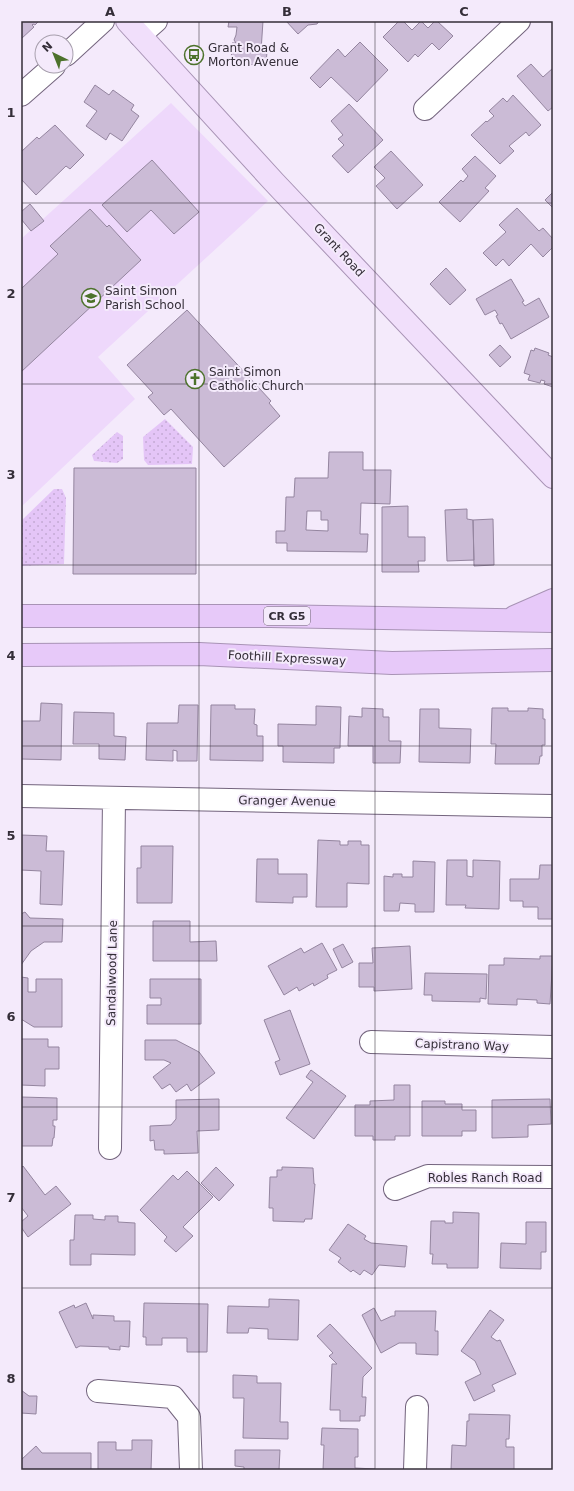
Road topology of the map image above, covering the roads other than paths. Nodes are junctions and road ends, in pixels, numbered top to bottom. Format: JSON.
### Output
{"nodes":[{"id":1,"x":103,"y":21,"type":"edge"},
{"id":2,"x":156,"y":21,"type":"edge"},
{"id":3,"x":519,"y":21,"type":"edge"},
{"id":4,"x":134,"y":28,"type":"edge"},
{"id":5,"x":74,"y":48,"type":"edge"},
{"id":6,"x":45,"y":74,"type":"edge"},
{"id":7,"x":21,"y":95,"type":"edge"},
{"id":8,"x":425,"y":109,"type":"dead end"},
{"id":9,"x":553,"y":477,"type":"edge"},
{"id":10,"x":553,"y":600,"type":"edge"},
{"id":11,"x":21,"y":616,"type":"edge"},
{"id":12,"x":505,"y":621,"type":"junction"},
{"id":13,"x":553,"y":621,"type":"edge"},
{"id":14,"x":21,"y":655,"type":"edge"},
{"id":15,"x":553,"y":660,"type":"edge"},
{"id":16,"x":21,"y":796,"type":"edge"},
{"id":17,"x":114,"y":798,"type":"junction"},
{"id":18,"x":553,"y":806,"type":"edge"},
{"id":19,"x":372,"y":1042,"type":"dead end"},
{"id":20,"x":553,"y":1047,"type":"edge"},
{"id":21,"x":110,"y":1148,"type":"dead end"},
{"id":22,"x":553,"y":1177,"type":"edge"},
{"id":23,"x":395,"y":1189,"type":"dead end"},
{"id":24,"x":98,"y":1391,"type":"dead end"},
{"id":25,"x":416,"y":1407,"type":"dead end"},
{"id":26,"x":191,"y":1470,"type":"edge"},
{"id":27,"x":415,"y":1470,"type":"edge"}],
"edges":[{"from":1,"to":5,"type":"street"},
{"from":2,"to":4,"type":"street"},
{"from":3,"to":8,"type":"street"},
{"from":4,"to":9,"type":"main road","name":"Grant Road"},
{"from":6,"to":7,"type":"street"},
{"from":10,"to":12,"type":"highway"},
{"from":11,"to":12,"type":"highway","number":"CR G5"},
{"from":12,"to":13,"type":"highway","number":"CR G5"},
{"from":14,"to":15,"type":"highway","name":"Foothill Expressway"},
{"from":16,"to":17,"type":"street","name":"Granger Avenue"},
{"from":17,"to":18,"type":"street","name":"Granger Avenue"},
{"from":17,"to":21,"type":"street","name":"Sandalwood Lane"},
{"from":19,"to":20,"type":"street","name":"Capistrano Way"},
{"from":22,"to":23,"type":"street","name":"Robles Ranch Road"},
{"from":24,"to":26,"type":"street"},
{"from":25,"to":27,"type":"street"}]}
